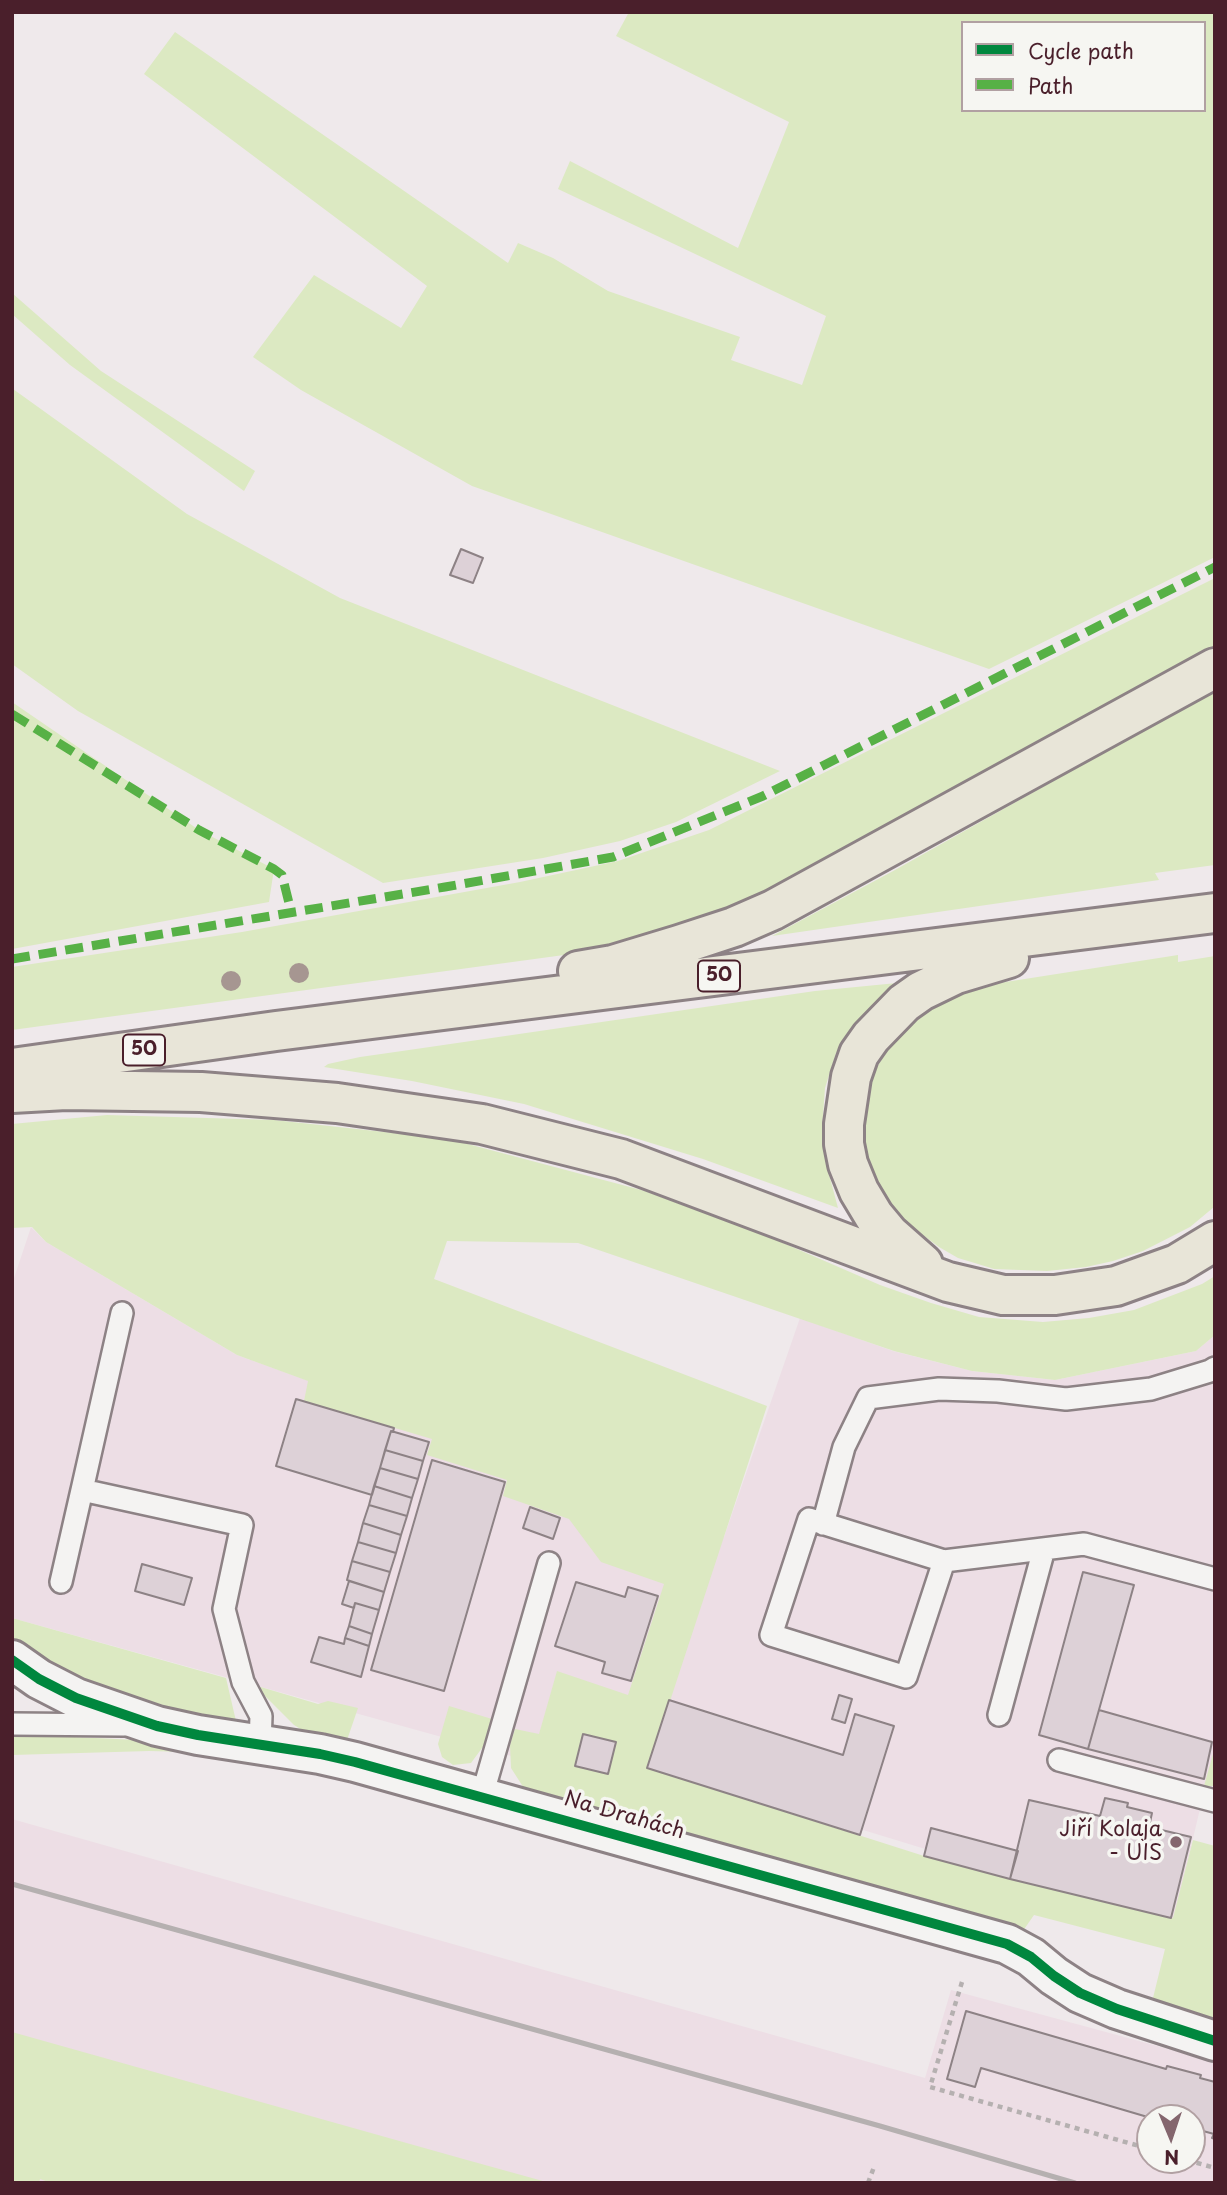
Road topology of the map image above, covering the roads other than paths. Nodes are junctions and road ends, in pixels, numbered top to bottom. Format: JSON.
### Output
{"nodes":[{"id":1,"x":1215,"y":668,"type":"edge"},
{"id":2,"x":1215,"y":913,"type":"edge"},
{"id":3,"x":1162,"y":921,"type":"junction"},
{"id":4,"x":276,"y":1031,"type":"junction"},
{"id":5,"x":12,"y":1068,"type":"edge"},
{"id":6,"x":12,"y":1093,"type":"edge"},
{"id":7,"x":1215,"y":1241,"type":"edge"},
{"id":8,"x":944,"y":1281,"type":"junction"},
{"id":9,"x":122,"y":1313,"type":"dead end"},
{"id":10,"x":1215,"y":1368,"type":"edge"},
{"id":11,"x":82,"y":1490,"type":"junction"},
{"id":12,"x":823,"y":1524,"type":"junction"},
{"id":13,"x":1044,"y":1549,"type":"junction"},
{"id":14,"x":944,"y":1561,"type":"junction"},
{"id":15,"x":549,"y":1563,"type":"dead end"},
{"id":16,"x":1215,"y":1579,"type":"edge"},
{"id":17,"x":61,"y":1582,"type":"dead end"},
{"id":18,"x":12,"y":1660,"type":"edge"},
{"id":19,"x":999,"y":1715,"type":"dead end"},
{"id":20,"x":12,"y":1724,"type":"edge"},
{"id":21,"x":157,"y":1726,"type":"junction"},
{"id":22,"x":260,"y":1745,"type":"junction"},
{"id":23,"x":1059,"y":1760,"type":"dead end"},
{"id":24,"x":482,"y":1796,"type":"junction"},
{"id":25,"x":1215,"y":1801,"type":"edge"},
{"id":26,"x":1215,"y":2041,"type":"edge"}],
"edges":[{"from":1,"to":4,"type":"main road"},
{"from":2,"to":3,"type":"main road","number":"50"},
{"from":3,"to":4,"type":"main road","number":"50"},
{"from":3,"to":8,"type":"main road"},
{"from":4,"to":5,"type":"main road","number":"50"},
{"from":6,"to":8,"type":"main road"},
{"from":7,"to":8,"type":"main road"},
{"from":9,"to":11,"type":"lane"},
{"from":10,"to":12,"type":"lane"},
{"from":11,"to":17,"type":"lane"},
{"from":11,"to":22,"type":"lane"},
{"from":12,"to":14,"type":"lane"},
{"from":12,"to":14,"type":"lane"},
{"from":13,"to":14,"type":"lane"},
{"from":13,"to":16,"type":"lane"},
{"from":13,"to":19,"type":"lane"},
{"from":15,"to":24,"type":"lane"},
{"from":18,"to":21,"type":"street","name":"Na Drahách"},
{"from":20,"to":21,"type":"lane"},
{"from":21,"to":22,"type":"street","name":"Na Drahách"},
{"from":22,"to":24,"type":"street","name":"Na Drahách"},
{"from":23,"to":25,"type":"lane"},
{"from":24,"to":26,"type":"street","name":"Na Drahách"}]}
